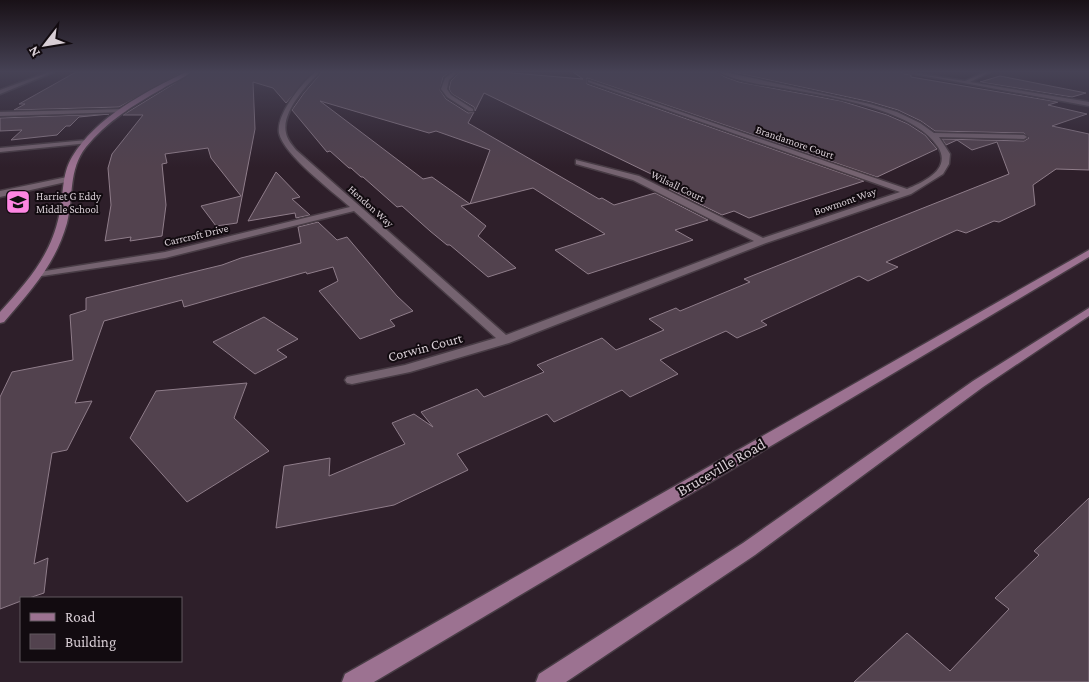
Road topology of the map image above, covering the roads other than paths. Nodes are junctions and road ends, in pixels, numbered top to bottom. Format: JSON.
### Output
{"nodes":[{"id":1,"x":135,"y":104,"type":"edge"},
{"id":2,"x":292,"y":104,"type":"edge"},
{"id":3,"x":461,"y":104,"type":"edge"},
{"id":4,"x":655,"y":104,"type":"edge"},
{"id":5,"x":864,"y":104,"type":"edge"},
{"id":6,"x":125,"y":110,"type":"junction"},
{"id":7,"x":471,"y":110,"type":"dead end"},
{"id":8,"x":0,"y":114,"type":"edge"},
{"id":9,"x":932,"y":135,"type":"junction"},
{"id":10,"x":1024,"y":137,"type":"dead end"},
{"id":11,"x":87,"y":142,"type":"junction"},
{"id":12,"x":3,"y":152,"type":"edge"},
{"id":13,"x":579,"y":162,"type":"dead end"},
{"id":14,"x":67,"y":178,"type":"junction"},
{"id":15,"x":908,"y":192,"type":"junction"},
{"id":16,"x":0,"y":194,"type":"edge"},
{"id":17,"x":356,"y":208,"type":"junction"},
{"id":18,"x":762,"y":241,"type":"junction"},
{"id":19,"x":1089,"y":253,"type":"edge"},
{"id":20,"x":39,"y":275,"type":"junction"},
{"id":21,"x":1089,"y":311,"type":"edge"},
{"id":22,"x":0,"y":319,"type":"edge"},
{"id":23,"x":505,"y":340,"type":"junction"},
{"id":24,"x":352,"y":380,"type":"dead end"},
{"id":25,"x":353,"y":682,"type":"edge"},
{"id":26,"x":547,"y":682,"type":"edge"}],
"edges":[{"from":1,"to":6,"type":"main road"},
{"from":2,"to":17,"type":"street","name":"Hendon Way"},
{"from":3,"to":7,"type":"street"},
{"from":4,"to":15,"type":"street","name":"Brandamore Court"},
{"from":5,"to":9,"type":"street","name":"Bowmont Way"},
{"from":6,"to":8,"type":"street"},
{"from":6,"to":11,"type":"main road"},
{"from":9,"to":10,"type":"street"},
{"from":9,"to":15,"type":"street","name":"Bowmont Way"},
{"from":11,"to":12,"type":"street"},
{"from":11,"to":14,"type":"main road"},
{"from":13,"to":18,"type":"street","name":"Wilsall Court"},
{"from":14,"to":16,"type":"street"},
{"from":14,"to":20,"type":"main road"},
{"from":15,"to":18,"type":"street","name":"Bowmont Way"},
{"from":17,"to":20,"type":"street","name":"Carrcroft Drive"},
{"from":17,"to":23,"type":"street","name":"Hendon Way"},
{"from":18,"to":23,"type":"street","name":"Bowmont Way"},
{"from":19,"to":25,"type":"main road","name":"Bruceville Road"},
{"from":20,"to":22,"type":"main road"},
{"from":21,"to":26,"type":"main road"},
{"from":23,"to":24,"type":"street","name":"Corwin Court"}]}
